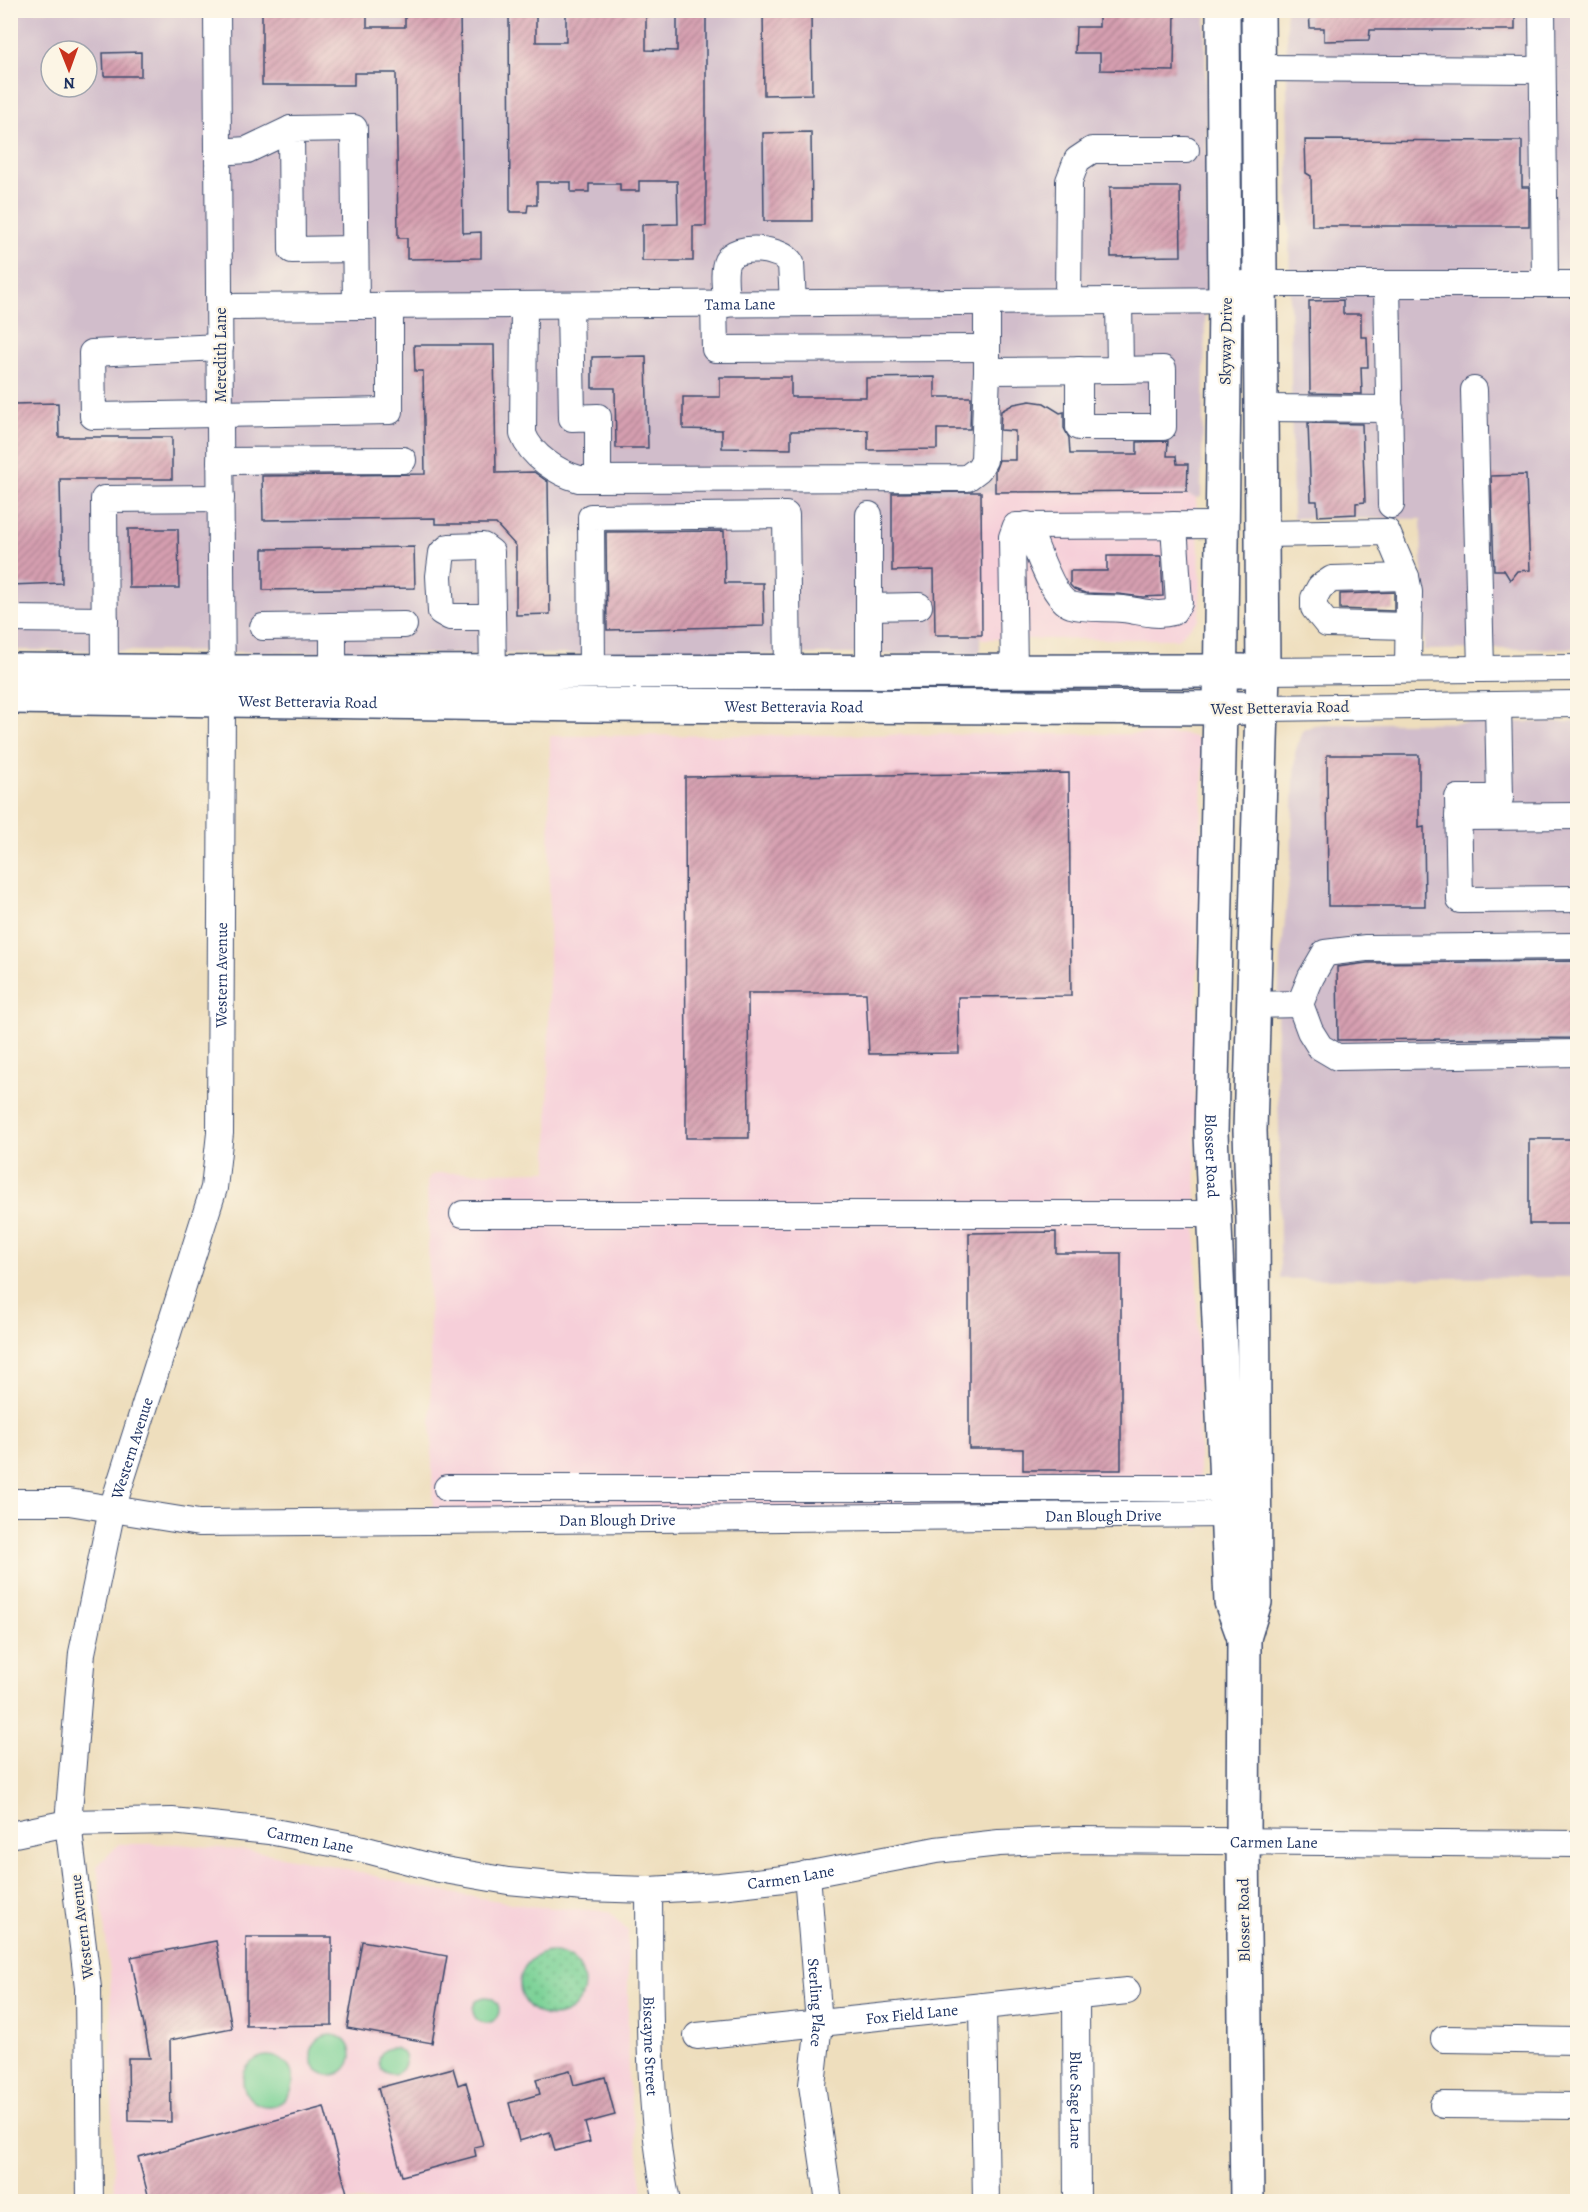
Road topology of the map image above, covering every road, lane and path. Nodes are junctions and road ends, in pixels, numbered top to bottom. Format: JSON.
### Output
{"nodes":[{"id":1,"x":217,"y":10,"type":"edge"},
{"id":2,"x":1223,"y":10,"type":"edge"},
{"id":3,"x":1258,"y":10,"type":"edge"},
{"id":4,"x":1542,"y":10,"type":"edge"},
{"id":5,"x":1258,"y":68,"type":"junction"},
{"id":6,"x":1542,"y":70,"type":"junction"},
{"id":7,"x":291,"y":129,"type":"junction"},
{"id":8,"x":1186,"y":150,"type":"dead end"},
{"id":9,"x":218,"y":152,"type":"junction"},
{"id":10,"x":355,"y":249,"type":"junction"},
{"id":11,"x":1387,"y":284,"type":"junction"},
{"id":12,"x":1545,"y":284,"type":"junction"},
{"id":13,"x":1578,"y":284,"type":"edge"},
{"id":14,"x":1225,"y":292,"type":"junction"},
{"id":15,"x":1261,"y":292,"type":"junction"},
{"id":16,"x":1068,"y":301,"type":"junction"},
{"id":17,"x":1119,"y":301,"type":"junction"},
{"id":18,"x":987,"y":302,"type":"junction"},
{"id":19,"x":793,"y":303,"type":"junction"},
{"id":20,"x":720,"y":304,"type":"junction"},
{"id":21,"x":524,"y":305,"type":"junction"},
{"id":22,"x":570,"y":305,"type":"junction"},
{"id":23,"x":357,"y":306,"type":"junction"},
{"id":24,"x":390,"y":306,"type":"junction"},
{"id":25,"x":220,"y":307,"type":"junction"},
{"id":26,"x":220,"y":347,"type":"junction"},
{"id":27,"x":987,"y":359,"type":"junction"},
{"id":28,"x":1079,"y":370,"type":"junction"},
{"id":29,"x":1120,"y":370,"type":"junction"},
{"id":30,"x":1474,"y":390,"type":"dead end"},
{"id":31,"x":1262,"y":408,"type":"junction"},
{"id":32,"x":1390,"y":409,"type":"junction"},
{"id":33,"x":220,"y":413,"type":"junction"},
{"id":34,"x":404,"y":460,"type":"dead end"},
{"id":35,"x":220,"y":461,"type":"junction"},
{"id":36,"x":598,"y":479,"type":"junction"},
{"id":37,"x":221,"y":498,"type":"junction"},
{"id":38,"x":1391,"y":505,"type":"dead end"},
{"id":39,"x":869,"y":515,"type":"dead end"},
{"id":40,"x":1027,"y":525,"type":"junction"},
{"id":41,"x":1174,"y":525,"type":"junction"},
{"id":42,"x":1222,"y":525,"type":"junction"},
{"id":43,"x":1262,"y":534,"type":"junction"},
{"id":44,"x":1406,"y":577,"type":"junction"},
{"id":45,"x":919,"y":606,"type":"dead end"},
{"id":46,"x":868,"y":607,"type":"junction"},
{"id":47,"x":492,"y":617,"type":"dead end"},
{"id":48,"x":10,"y":619,"type":"edge"},
{"id":49,"x":105,"y":620,"type":"junction"},
{"id":50,"x":404,"y":625,"type":"dead end"},
{"id":51,"x":333,"y":626,"type":"junction"},
{"id":52,"x":1408,"y":626,"type":"junction"},
{"id":53,"x":263,"y":627,"type":"dead end"},
{"id":54,"x":1578,"y":668,"type":"edge"},
{"id":55,"x":1408,"y":669,"type":"junction"},
{"id":56,"x":1481,"y":669,"type":"junction"},
{"id":57,"x":10,"y":670,"type":"edge"},
{"id":58,"x":105,"y":671,"type":"junction"},
{"id":59,"x":1014,"y":671,"type":"junction"},
{"id":60,"x":1221,"y":671,"type":"junction"},
{"id":61,"x":1263,"y":671,"type":"junction"},
{"id":62,"x":333,"y":672,"type":"junction"},
{"id":63,"x":493,"y":672,"type":"junction"},
{"id":64,"x":592,"y":672,"type":"junction"},
{"id":65,"x":788,"y":672,"type":"junction"},
{"id":66,"x":869,"y":672,"type":"junction"},
{"id":67,"x":222,"y":686,"type":"junction"},
{"id":68,"x":10,"y":697,"type":"edge"},
{"id":69,"x":1578,"y":704,"type":"edge"},
{"id":70,"x":1498,"y":705,"type":"junction"},
{"id":71,"x":1220,"y":708,"type":"junction"},
{"id":72,"x":1262,"y":708,"type":"junction"},
{"id":73,"x":1578,"y":816,"type":"edge"},
{"id":74,"x":1458,"y":817,"type":"junction"},
{"id":75,"x":1578,"y":899,"type":"edge"},
{"id":76,"x":1578,"y":946,"type":"edge"},
{"id":77,"x":1254,"y":1005,"type":"junction"},
{"id":78,"x":1300,"y":1005,"type":"junction"},
{"id":79,"x":1578,"y":1053,"type":"edge"},
{"id":80,"x":463,"y":1214,"type":"dead end"},
{"id":81,"x":1214,"y":1214,"type":"junction"},
{"id":82,"x":447,"y":1488,"type":"dead end"},
{"id":83,"x":1226,"y":1501,"type":"junction"},
{"id":84,"x":10,"y":1502,"type":"edge"},
{"id":85,"x":112,"y":1509,"type":"junction"},
{"id":86,"x":1244,"y":1638,"type":"junction"},
{"id":87,"x":68,"y":1823,"type":"junction"},
{"id":88,"x":10,"y":1835,"type":"edge"},
{"id":89,"x":1243,"y":1842,"type":"junction"},
{"id":90,"x":1578,"y":1844,"type":"edge"},
{"id":91,"x":807,"y":1874,"type":"junction"},
{"id":92,"x":649,"y":1890,"type":"junction"},
{"id":93,"x":1127,"y":1991,"type":"dead end"},
{"id":94,"x":1076,"y":1996,"type":"junction"},
{"id":95,"x":983,"y":2006,"type":"junction"},
{"id":96,"x":819,"y":2024,"type":"junction"},
{"id":97,"x":697,"y":2037,"type":"dead end"},
{"id":98,"x":1444,"y":2040,"type":"dead end"},
{"id":99,"x":1578,"y":2041,"type":"edge"},
{"id":100,"x":1443,"y":2104,"type":"dead end"},
{"id":101,"x":1578,"y":2106,"type":"edge"},
{"id":102,"x":90,"y":2202,"type":"edge"},
{"id":103,"x":668,"y":2202,"type":"edge"},
{"id":104,"x":829,"y":2202,"type":"edge"},
{"id":105,"x":986,"y":2202,"type":"edge"},
{"id":106,"x":1077,"y":2202,"type":"edge"},
{"id":107,"x":1247,"y":2202,"type":"edge"}],
"edges":[{"from":1,"to":9,"type":"street","name":"Meredith Lane"},
{"from":2,"to":14,"type":"main road","name":"Skyway Drive"},
{"from":3,"to":5,"type":"main road"},
{"from":4,"to":6,"type":"street"},
{"from":5,"to":6,"type":"street"},
{"from":5,"to":15,"type":"main road"},
{"from":6,"to":12,"type":"street"},
{"from":7,"to":9,"type":"street"},
{"from":7,"to":10,"type":"street"},
{"from":7,"to":10,"type":"street"},
{"from":8,"to":16,"type":"street"},
{"from":9,"to":25,"type":"street","name":"Meredith Lane"},
{"from":10,"to":23,"type":"street"},
{"from":11,"to":12,"type":"street","name":"Tama Lane"},
{"from":11,"to":15,"type":"street","name":"Tama Lane"},
{"from":11,"to":32,"type":"street"},
{"from":12,"to":13,"type":"street","name":"Tama Lane"},
{"from":14,"to":15,"type":"street","name":"Tama Lane"},
{"from":14,"to":17,"type":"street","name":"Tama Lane"},
{"from":14,"to":42,"type":"main road","name":"Skyway Drive"},
{"from":15,"to":31,"type":"main road"},
{"from":16,"to":17,"type":"street","name":"Tama Lane"},
{"from":16,"to":18,"type":"street","name":"Tama Lane"},
{"from":17,"to":29,"type":"street"},
{"from":18,"to":19,"type":"street","name":"Tama Lane"},
{"from":18,"to":27,"type":"street"},
{"from":19,"to":20,"type":"street","name":"Tama Lane"},
{"from":19,"to":20,"type":"street"},
{"from":20,"to":22,"type":"street","name":"Tama Lane"},
{"from":20,"to":27,"type":"street"},
{"from":21,"to":22,"type":"street","name":"Tama Lane"},
{"from":21,"to":24,"type":"street","name":"Tama Lane"},
{"from":21,"to":36,"type":"street"},
{"from":22,"to":36,"type":"street"},
{"from":23,"to":24,"type":"street","name":"Tama Lane"},
{"from":23,"to":25,"type":"street","name":"Tama Lane"},
{"from":24,"to":33,"type":"street"},
{"from":25,"to":26,"type":"street","name":"Meredith Lane"},
{"from":26,"to":33,"type":"street","name":"Meredith Lane"},
{"from":26,"to":33,"type":"street"},
{"from":27,"to":28,"type":"street"},
{"from":27,"to":36,"type":"street"},
{"from":28,"to":29,"type":"street"},
{"from":28,"to":29,"type":"street"},
{"from":30,"to":56,"type":"street"},
{"from":31,"to":32,"type":"street"},
{"from":31,"to":43,"type":"main road"},
{"from":32,"to":38,"type":"street"},
{"from":33,"to":35,"type":"street","name":"Meredith Lane"},
{"from":34,"to":35,"type":"street"},
{"from":35,"to":37,"type":"street","name":"Meredith Lane"},
{"from":37,"to":49,"type":"street"},
{"from":37,"to":67,"type":"street","name":"Meredith Lane"},
{"from":39,"to":46,"type":"street"},
{"from":40,"to":41,"type":"street"},
{"from":40,"to":41,"type":"street"},
{"from":40,"to":59,"type":"street"},
{"from":41,"to":42,"type":"street"},
{"from":42,"to":60,"type":"main road","name":"Skyway Drive"},
{"from":43,"to":44,"type":"street"},
{"from":43,"to":61,"type":"main road"},
{"from":44,"to":52,"type":"street"},
{"from":44,"to":52,"type":"street"},
{"from":45,"to":46,"type":"street"},
{"from":46,"to":66,"type":"street"},
{"from":47,"to":63,"type":"street"},
{"from":48,"to":49,"type":"street"},
{"from":49,"to":58,"type":"street"},
{"from":50,"to":51,"type":"street"},
{"from":51,"to":53,"type":"street"},
{"from":51,"to":62,"type":"street"},
{"from":52,"to":55,"type":"street"},
{"from":54,"to":56,"type":"street","name":"West Betteravia Road"},
{"from":55,"to":56,"type":"street","name":"West Betteravia Road"},
{"from":55,"to":61,"type":"street","name":"West Betteravia Road"},
{"from":57,"to":58,"type":"main road","name":"West Betteravia Road"},
{"from":58,"to":67,"type":"main road","name":"West Betteravia Road"},
{"from":59,"to":60,"type":"main road","name":"West Betteravia Road"},
{"from":59,"to":66,"type":"main road","name":"West Betteravia Road"},
{"from":60,"to":61,"type":"main road","name":"West Betteravia Road"},
{"from":60,"to":71,"type":"main road","name":"Blosser Road"},
{"from":61,"to":72,"type":"main road","name":"Blosser Road"},
{"from":62,"to":63,"type":"main road","name":"West Betteravia Road"},
{"from":62,"to":67,"type":"main road","name":"West Betteravia Road"},
{"from":63,"to":64,"type":"main road","name":"West Betteravia Road"},
{"from":64,"to":65,"type":"main road","name":"West Betteravia Road"},
{"from":64,"to":65,"type":"street"},
{"from":65,"to":66,"type":"main road","name":"West Betteravia Road"},
{"from":67,"to":68,"type":"main road","name":"West Betteravia Road"},
{"from":67,"to":71,"type":"main road","name":"West Betteravia Road"},
{"from":67,"to":85,"type":"street","name":"Western Avenue"},
{"from":69,"to":70,"type":"street","name":"West Betteravia Road"},
{"from":70,"to":72,"type":"street","name":"West Betteravia Road"},
{"from":70,"to":74,"type":"street"},
{"from":71,"to":72,"type":"main road","name":"West Betteravia Road"},
{"from":71,"to":81,"type":"main road","name":"Blosser Road"},
{"from":72,"to":77,"type":"main road","name":"Blosser Road"},
{"from":73,"to":74,"type":"street"},
{"from":74,"to":75,"type":"street"},
{"from":76,"to":78,"type":"street"},
{"from":77,"to":78,"type":"street"},
{"from":77,"to":86,"type":"main road","name":"Blosser Road"},
{"from":78,"to":79,"type":"street"},
{"from":80,"to":81,"type":"street"},
{"from":81,"to":83,"type":"main road","name":"Blosser Road"},
{"from":82,"to":83,"type":"street"},
{"from":83,"to":85,"type":"street","name":"Dan Blough Drive"},
{"from":83,"to":86,"type":"main road","name":"Blosser Road"},
{"from":84,"to":85,"type":"street","name":"Dan Blough Drive"},
{"from":85,"to":87,"type":"street","name":"Western Avenue"},
{"from":86,"to":89,"type":"main road","name":"Blosser Road"},
{"from":87,"to":88,"type":"street","name":"Carmen Lane"},
{"from":87,"to":92,"type":"street","name":"Carmen Lane"},
{"from":87,"to":102,"type":"street","name":"Western Avenue"},
{"from":89,"to":90,"type":"street","name":"Carmen Lane"},
{"from":89,"to":91,"type":"street","name":"Carmen Lane"},
{"from":89,"to":107,"type":"main road","name":"Blosser Road"},
{"from":91,"to":92,"type":"street","name":"Carmen Lane"},
{"from":91,"to":96,"type":"street","name":"Sterling Place"},
{"from":92,"to":103,"type":"street","name":"Biscayne Street"},
{"from":93,"to":94,"type":"street","name":"Fox Field Lane"},
{"from":94,"to":95,"type":"street","name":"Fox Field Lane"},
{"from":94,"to":106,"type":"street","name":"Blue Sage Lane"},
{"from":95,"to":96,"type":"street","name":"Fox Field Lane"},
{"from":95,"to":105,"type":"street"},
{"from":96,"to":97,"type":"street","name":"Fox Field Lane"},
{"from":96,"to":104,"type":"street","name":"Sterling Place"},
{"from":98,"to":99,"type":"street"},
{"from":100,"to":101,"type":"street"}]}
